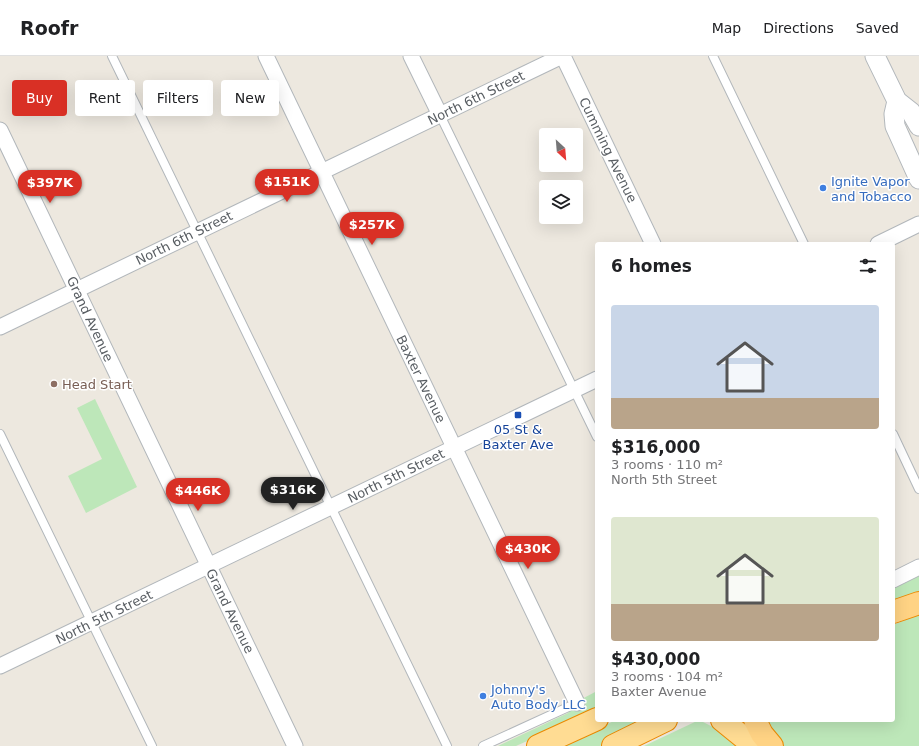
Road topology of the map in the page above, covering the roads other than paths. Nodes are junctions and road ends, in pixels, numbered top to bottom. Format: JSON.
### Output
{"nodes":[{"id":1,"x":112,"y":56,"type":"edge"},
{"id":2,"x":266,"y":56,"type":"edge"},
{"id":3,"x":411,"y":56,"type":"edge"},
{"id":4,"x":563,"y":56,"type":"edge"},
{"id":5,"x":713,"y":56,"type":"edge"},
{"id":6,"x":875,"y":56,"type":"edge"},
{"id":7,"x":897,"y":101,"type":"junction"},
{"id":8,"x":440,"y":115,"type":"junction"},
{"id":9,"x":919,"y":126,"type":"edge"},
{"id":10,"x":0,"y":130,"type":"edge"},
{"id":11,"x":321,"y":172,"type":"junction"},
{"id":12,"x":919,"y":179,"type":"edge"},
{"id":13,"x":919,"y":224,"type":"edge"},
{"id":14,"x":198,"y":232,"type":"junction"},
{"id":15,"x":652,"y":242,"type":"edge"},
{"id":16,"x":803,"y":242,"type":"edge"},
{"id":17,"x":882,"y":242,"type":"edge"},
{"id":18,"x":76,"y":290,"type":"junction"},
{"id":19,"x":0,"y":327,"type":"edge"},
{"id":20,"x":595,"y":380,"type":"edge"},
{"id":21,"x":575,"y":390,"type":"junction"},
{"id":22,"x":595,"y":432,"type":"edge"},
{"id":23,"x":0,"y":434,"type":"edge"},
{"id":24,"x":895,"y":438,"type":"edge"},
{"id":25,"x":454,"y":448,"type":"junction"},
{"id":26,"x":919,"y":489,"type":"edge"},
{"id":27,"x":331,"y":507,"type":"junction"},
{"id":28,"x":209,"y":566,"type":"junction"},
{"id":29,"x":919,"y":567,"type":"edge"},
{"id":30,"x":895,"y":579,"type":"edge"},
{"id":31,"x":919,"y":603,"type":"edge"},
{"id":32,"x":895,"y":611,"type":"edge"},
{"id":33,"x":91,"y":623,"type":"junction"},
{"id":34,"x":0,"y":666,"type":"edge"},
{"id":35,"x":577,"y":703,"type":"joint"},
{"id":36,"x":595,"y":720,"type":"edge"},
{"id":37,"x":662,"y":722,"type":"edge"},
{"id":38,"x":724,"y":722,"type":"edge"},
{"id":39,"x":757,"y":722,"type":"edge"},
{"id":40,"x":152,"y":746,"type":"edge"},
{"id":41,"x":295,"y":746,"type":"edge"},
{"id":42,"x":447,"y":746,"type":"edge"},
{"id":43,"x":483,"y":746,"type":"edge"},
{"id":44,"x":538,"y":746,"type":"edge"},
{"id":45,"x":613,"y":746,"type":"edge"},
{"id":46,"x":754,"y":746,"type":"edge"},
{"id":47,"x":772,"y":746,"type":"edge"}],
"edges":[{"from":1,"to":14,"type":"lane"},
{"from":2,"to":11,"type":"street","name":"Baxter Avenue"},
{"from":3,"to":8,"type":"street"},
{"from":4,"to":8,"type":"street","name":"North 6th Street"},
{"from":4,"to":15,"type":"street","name":"Cumming Avenue"},
{"from":5,"to":16,"type":"lane"},
{"from":6,"to":7,"type":"street"},
{"from":7,"to":9,"type":"street"},
{"from":7,"to":12,"type":"street"},
{"from":8,"to":11,"type":"street","name":"North 6th Street"},
{"from":8,"to":21,"type":"lane"},
{"from":10,"to":18,"type":"street","name":"Grand Avenue"},
{"from":11,"to":14,"type":"street","name":"North 6th Street"},
{"from":11,"to":25,"type":"street","name":"Baxter Avenue"},
{"from":13,"to":17,"type":"street"},
{"from":14,"to":18,"type":"street","name":"North 6th Street"},
{"from":14,"to":27,"type":"lane"},
{"from":18,"to":19,"type":"street","name":"North 6th Street"},
{"from":18,"to":28,"type":"street","name":"Grand Avenue"},
{"from":20,"to":21,"type":"street","name":"North 5th Street"},
{"from":21,"to":22,"type":"lane"},
{"from":21,"to":25,"type":"street","name":"North 5th Street"},
{"from":23,"to":33,"type":"lane"},
{"from":24,"to":26,"type":"lane"},
{"from":25,"to":27,"type":"street","name":"North 5th Street"},
{"from":25,"to":35,"type":"street","name":"Baxter Avenue"},
{"from":27,"to":28,"type":"street","name":"North 5th Street"},
{"from":27,"to":42,"type":"lane"},
{"from":28,"to":33,"type":"street","name":"North 5th Street"},
{"from":28,"to":41,"type":"street","name":"Grand Avenue"},
{"from":29,"to":30,"type":"street"},
{"from":31,"to":32,"type":"highway"},
{"from":33,"to":34,"type":"street","name":"North 5th Street"},
{"from":33,"to":40,"type":"lane"},
{"from":35,"to":43,"type":"lane"},
{"from":36,"to":44,"type":"highway"},
{"from":37,"to":45,"type":"highway"},
{"from":38,"to":46,"type":"highway"},
{"from":39,"to":47,"type":"highway"}]}
